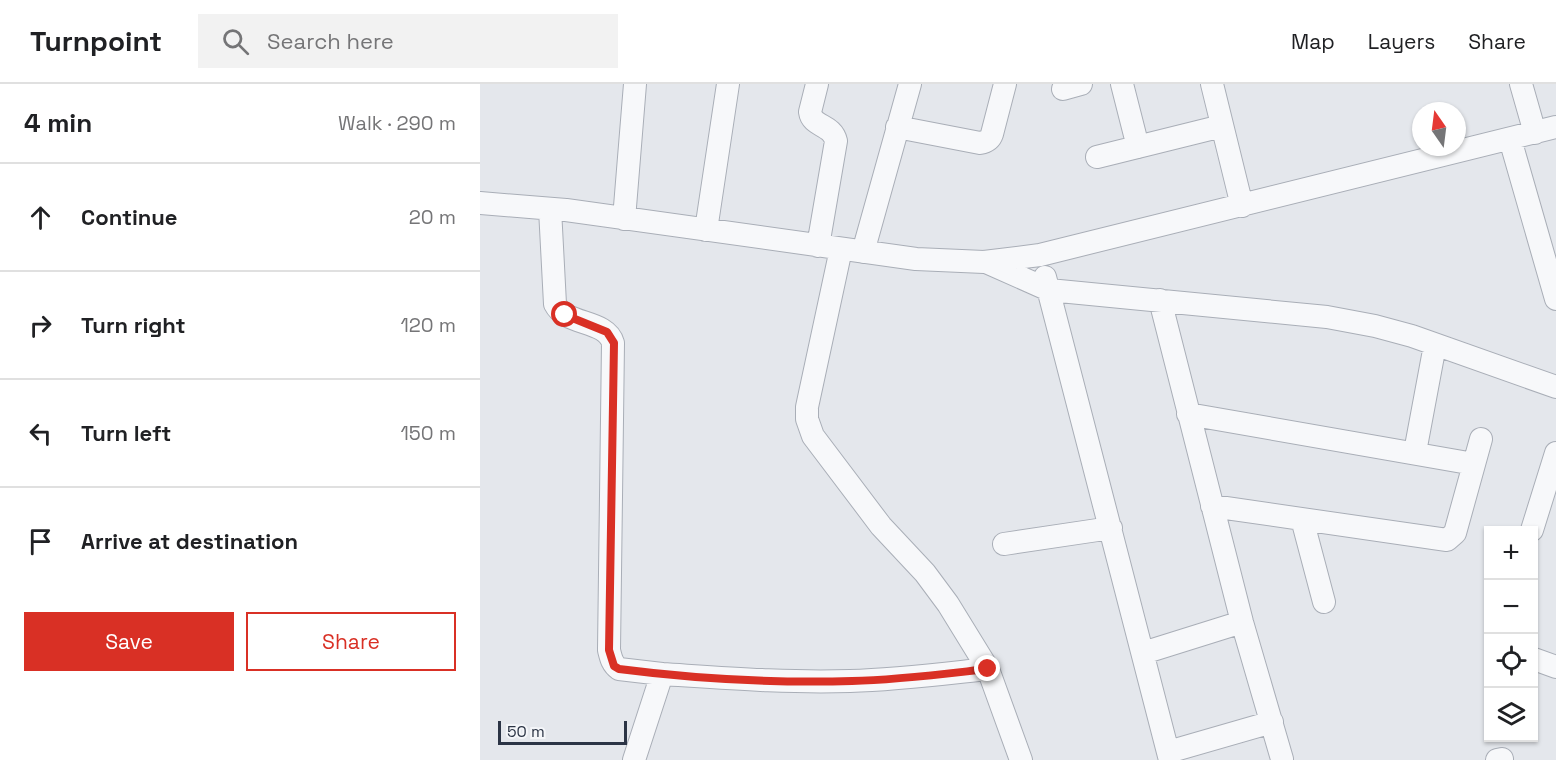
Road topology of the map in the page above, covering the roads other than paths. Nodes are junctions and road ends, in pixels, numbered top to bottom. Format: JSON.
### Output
{"nodes":[{"id":1,"x":635,"y":84,"type":"edge"},
{"id":2,"x":728,"y":84,"type":"edge"},
{"id":3,"x":817,"y":84,"type":"edge"},
{"id":4,"x":910,"y":84,"type":"edge"},
{"id":5,"x":1005,"y":84,"type":"edge"},
{"id":6,"x":1122,"y":84,"type":"edge"},
{"id":7,"x":1212,"y":84,"type":"edge"},
{"id":8,"x":1521,"y":84,"type":"edge"},
{"id":9,"x":1222,"y":126,"type":"junction"},
{"id":10,"x":897,"y":127,"type":"junction"},
{"id":11,"x":1545,"y":130,"type":"edge"},
{"id":12,"x":1510,"y":139,"type":"junction"},
{"id":13,"x":1138,"y":147,"type":"junction"},
{"id":14,"x":1097,"y":158,"type":"dead end"},
{"id":15,"x":480,"y":203,"type":"edge"},
{"id":16,"x":1242,"y":206,"type":"junction"},
{"id":17,"x":550,"y":209,"type":"junction"},
{"id":18,"x":624,"y":219,"type":"junction"},
{"id":19,"x":706,"y":230,"type":"junction"},
{"id":20,"x":818,"y":246,"type":"junction"},
{"id":21,"x":852,"y":250,"type":"junction"},
{"id":22,"x":1040,"y":255,"type":"junction"},
{"id":23,"x":984,"y":262,"type":"junction"},
{"id":24,"x":1049,"y":290,"type":"junction"},
{"id":25,"x":1556,"y":299,"type":"edge"},
{"id":26,"x":1160,"y":300,"type":"junction"},
{"id":27,"x":1435,"y":345,"type":"junction"},
{"id":28,"x":1556,"y":387,"type":"edge"},
{"id":29,"x":1188,"y":414,"type":"junction"},
{"id":30,"x":1481,"y":439,"type":"dead end"},
{"id":31,"x":1415,"y":452,"type":"junction"},
{"id":32,"x":1556,"y":453,"type":"edge"},
{"id":33,"x":1474,"y":464,"type":"junction"},
{"id":34,"x":1212,"y":506,"type":"junction"},
{"id":35,"x":1302,"y":519,"type":"junction"},
{"id":36,"x":1534,"y":526,"type":"edge"},
{"id":37,"x":1111,"y":528,"type":"junction"},
{"id":38,"x":1004,"y":544,"type":"dead end"},
{"id":39,"x":1324,"y":602,"type":"dead end"},
{"id":40,"x":1242,"y":622,"type":"junction"},
{"id":41,"x":1143,"y":653,"type":"junction"},
{"id":42,"x":1538,"y":661,"type":"edge"},
{"id":43,"x":1556,"y":667,"type":"edge"},
{"id":44,"x":988,"y":669,"type":"junction"},
{"id":45,"x":662,"y":674,"type":"junction"},
{"id":46,"x":1272,"y":722,"type":"junction"},
{"id":47,"x":1169,"y":756,"type":"edge"},
{"id":48,"x":1282,"y":759,"type":"edge"},
{"id":49,"x":634,"y":760,"type":"edge"},
{"id":50,"x":1021,"y":760,"type":"edge"}],
"edges":[{"from":1,"to":18,"type":"street"},
{"from":2,"to":19,"type":"street"},
{"from":3,"to":20,"type":"street"},
{"from":4,"to":10,"type":"street"},
{"from":5,"to":10,"type":"street"},
{"from":6,"to":13,"type":"street"},
{"from":7,"to":9,"type":"street"},
{"from":8,"to":11,"type":"street"},
{"from":9,"to":13,"type":"street"},
{"from":9,"to":16,"type":"street"},
{"from":10,"to":21,"type":"street"},
{"from":11,"to":12,"type":"street"},
{"from":12,"to":16,"type":"street"},
{"from":12,"to":25,"type":"street"},
{"from":13,"to":14,"type":"street"},
{"from":15,"to":17,"type":"street"},
{"from":16,"to":22,"type":"street"},
{"from":17,"to":18,"type":"street"},
{"from":17,"to":45,"type":"street"},
{"from":18,"to":19,"type":"street"},
{"from":19,"to":20,"type":"street"},
{"from":20,"to":21,"type":"street"},
{"from":21,"to":23,"type":"street"},
{"from":21,"to":44,"type":"street"},
{"from":22,"to":23,"type":"street"},
{"from":22,"to":24,"type":"street"},
{"from":23,"to":24,"type":"street"},
{"from":24,"to":26,"type":"street"},
{"from":24,"to":37,"type":"street"},
{"from":26,"to":27,"type":"street"},
{"from":26,"to":29,"type":"street"},
{"from":27,"to":28,"type":"street"},
{"from":27,"to":31,"type":"street"},
{"from":29,"to":31,"type":"street"},
{"from":29,"to":34,"type":"street"},
{"from":30,"to":33,"type":"street"},
{"from":31,"to":33,"type":"street"},
{"from":32,"to":36,"type":"street"},
{"from":33,"to":35,"type":"street"},
{"from":34,"to":35,"type":"street"},
{"from":34,"to":40,"type":"street"},
{"from":35,"to":39,"type":"street"},
{"from":37,"to":38,"type":"street"},
{"from":37,"to":41,"type":"street"},
{"from":40,"to":41,"type":"street"},
{"from":40,"to":46,"type":"street"},
{"from":41,"to":47,"type":"street"},
{"from":42,"to":43,"type":"street"},
{"from":44,"to":45,"type":"street"},
{"from":44,"to":50,"type":"street"},
{"from":45,"to":49,"type":"street"},
{"from":46,"to":47,"type":"street"},
{"from":46,"to":48,"type":"street"}]}
